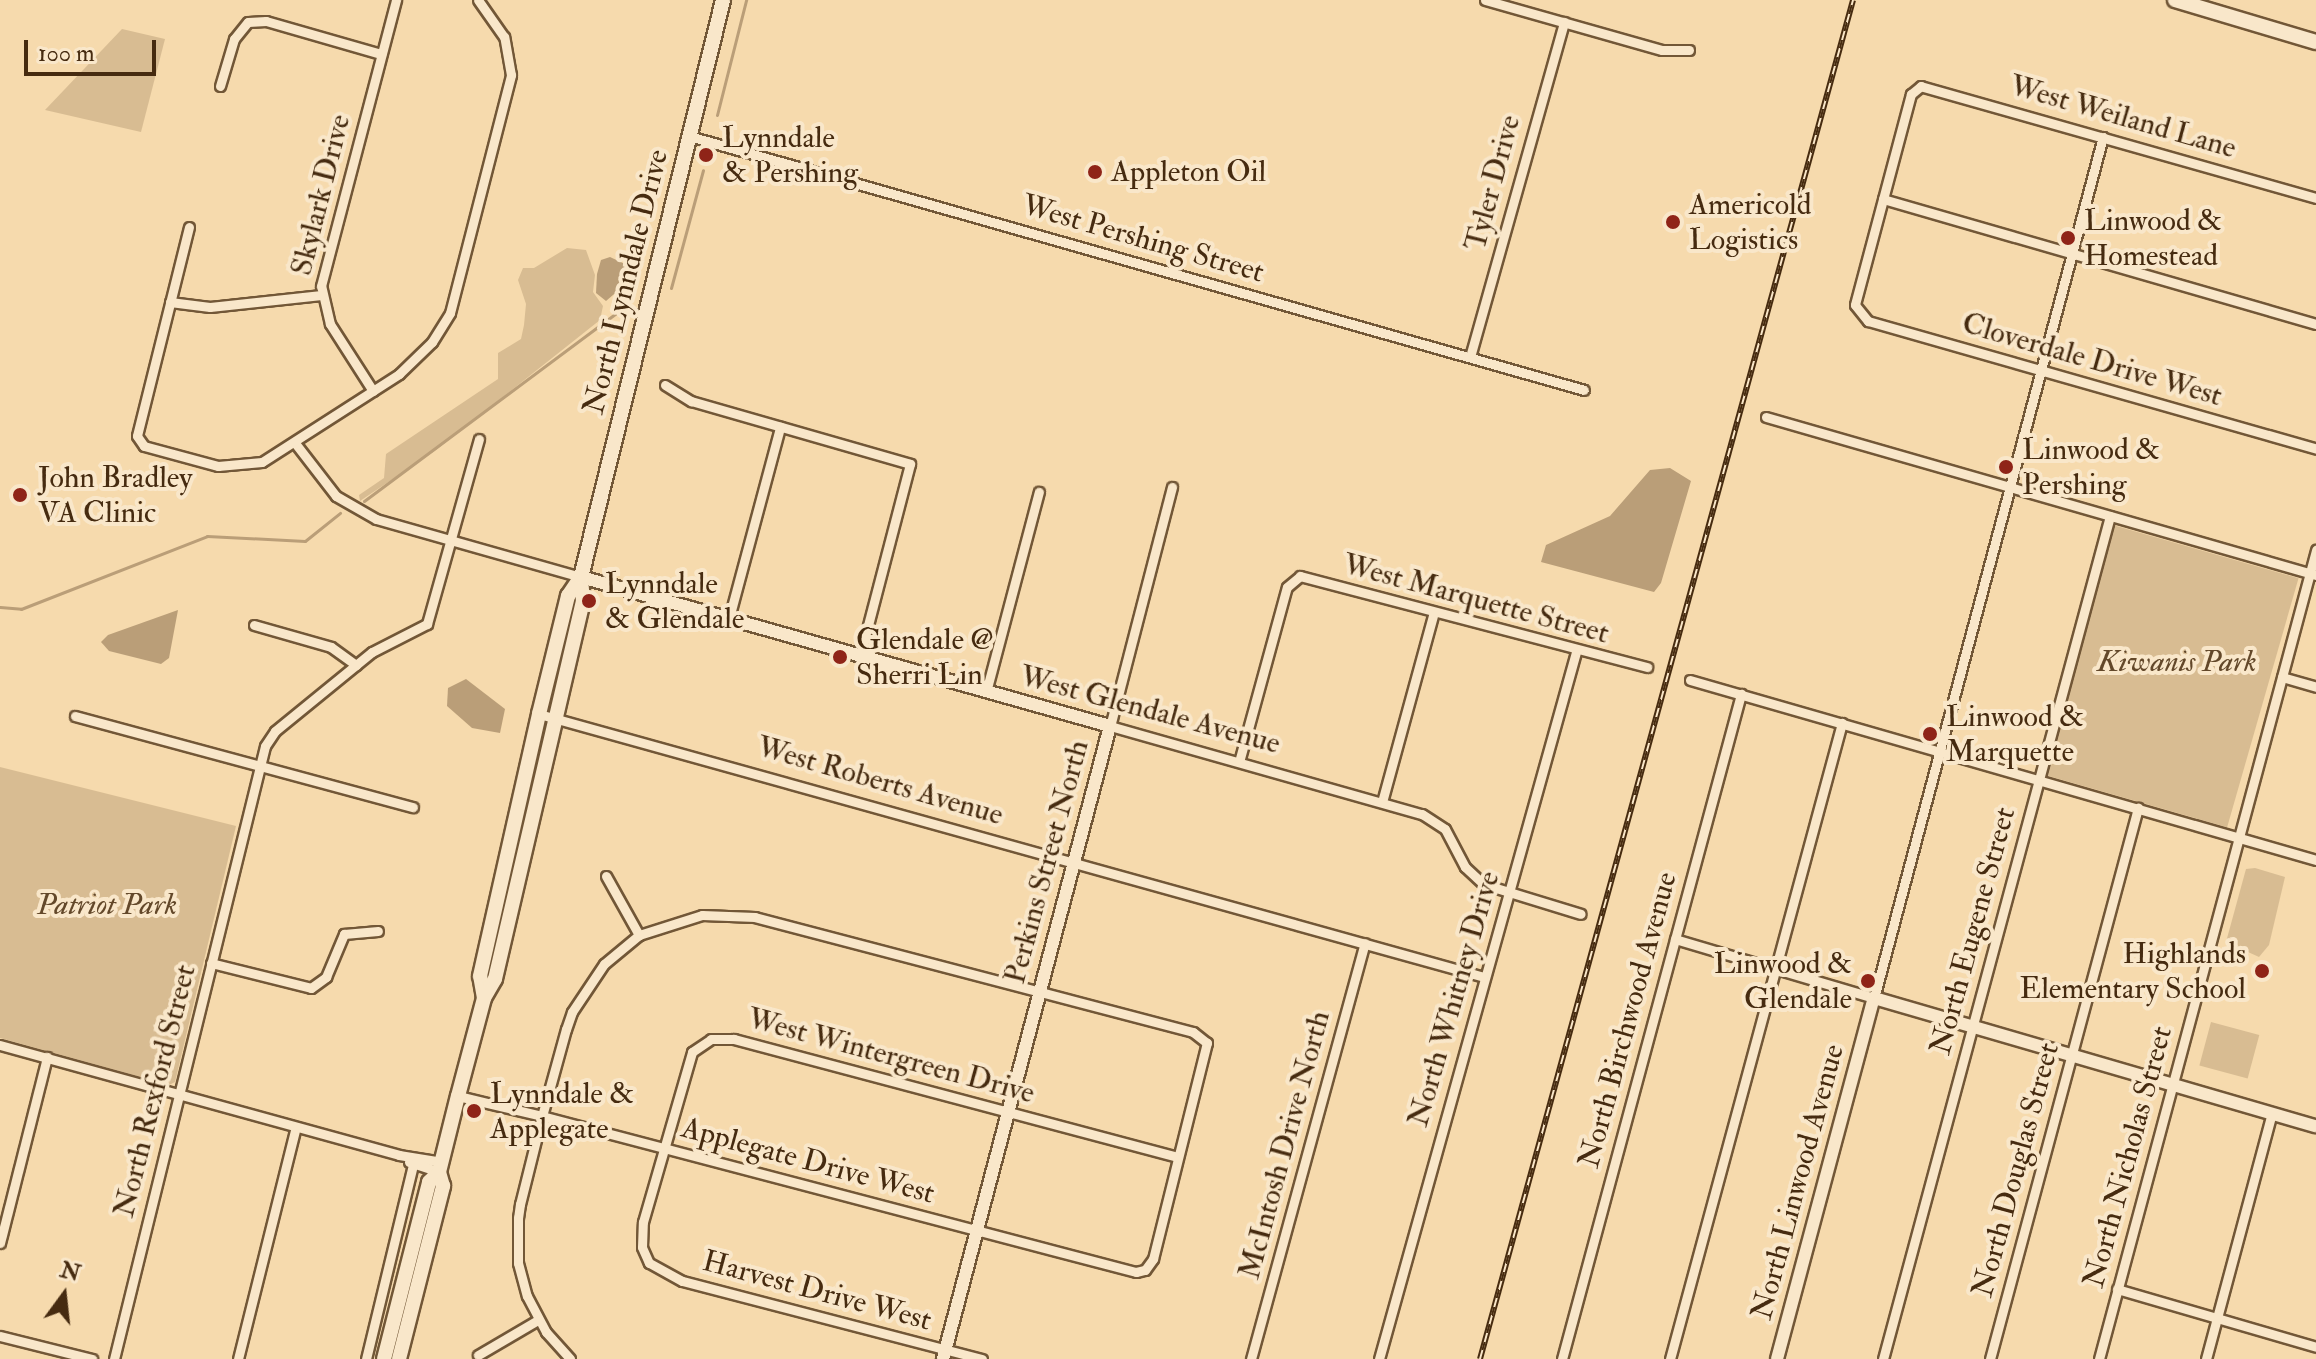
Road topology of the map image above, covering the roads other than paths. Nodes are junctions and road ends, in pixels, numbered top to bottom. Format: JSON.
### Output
{"nodes":[{"id":1,"x":396,"y":0,"type":"edge"},
{"id":2,"x":478,"y":0,"type":"edge"},
{"id":3,"x":723,"y":0,"type":"edge"},
{"id":4,"x":1485,"y":0,"type":"edge"},
{"id":5,"x":2175,"y":0,"type":"edge"},
{"id":6,"x":1564,"y":22,"type":"junction"},
{"id":7,"x":2316,"y":42,"type":"edge"},
{"id":8,"x":1689,"y":50,"type":"dead end"},
{"id":9,"x":381,"y":54,"type":"junction"},
{"id":10,"x":220,"y":86,"type":"dead end"},
{"id":11,"x":689,"y":136,"type":"junction"},
{"id":12,"x":2103,"y":137,"type":"junction"},
{"id":13,"x":2316,"y":198,"type":"edge"},
{"id":14,"x":1883,"y":199,"type":"junction"},
{"id":15,"x":189,"y":227,"type":"dead end"},
{"id":16,"x":2073,"y":254,"type":"junction"},
{"id":17,"x":321,"y":295,"type":"junction"},
{"id":18,"x":170,"y":302,"type":"junction"},
{"id":19,"x":2316,"y":324,"type":"edge"},
{"id":20,"x":1470,"y":357,"type":"junction"},
{"id":21,"x":2042,"y":370,"type":"junction"},
{"id":22,"x":665,"y":385,"type":"dead end"},
{"id":23,"x":1584,"y":390,"type":"dead end"},
{"id":24,"x":373,"y":391,"type":"junction"},
{"id":25,"x":1766,"y":417,"type":"dead end"},
{"id":26,"x":780,"y":427,"type":"junction"},
{"id":27,"x":479,"y":439,"type":"dead end"},
{"id":28,"x":295,"y":443,"type":"junction"},
{"id":29,"x":2316,"y":449,"type":"edge"},
{"id":30,"x":2011,"y":486,"type":"junction"},
{"id":31,"x":1172,"y":487,"type":"dead end"},
{"id":32,"x":1039,"y":492,"type":"dead end"},
{"id":33,"x":2110,"y":516,"type":"junction"},
{"id":34,"x":453,"y":542,"type":"junction"},
{"id":35,"x":2316,"y":550,"type":"edge"},
{"id":36,"x":2313,"y":574,"type":"edge"},
{"id":37,"x":581,"y":577,"type":"junction"},
{"id":38,"x":1434,"y":612,"type":"junction"},
{"id":39,"x":729,"y":618,"type":"junction"},
{"id":40,"x":254,"y":625,"type":"dead end"},
{"id":41,"x":1576,"y":652,"type":"junction"},
{"id":42,"x":860,"y":656,"type":"junction"},
{"id":43,"x":356,"y":665,"type":"junction"},
{"id":44,"x":1647,"y":667,"type":"dead end"},
{"id":45,"x":2282,"y":677,"type":"junction"},
{"id":46,"x":1690,"y":680,"type":"dead end"},
{"id":47,"x":2316,"y":687,"type":"edge"},
{"id":48,"x":986,"y":692,"type":"junction"},
{"id":49,"x":1741,"y":694,"type":"junction"},
{"id":50,"x":546,"y":715,"type":"junction"},
{"id":51,"x":75,"y":716,"type":"dead end"},
{"id":52,"x":1842,"y":723,"type":"junction"},
{"id":53,"x":1110,"y":726,"type":"junction"},
{"id":54,"x":1940,"y":751,"type":"junction"},
{"id":55,"x":1239,"y":762,"type":"junction"},
{"id":56,"x":260,"y":766,"type":"junction"},
{"id":57,"x":2039,"y":780,"type":"junction"},
{"id":58,"x":1382,"y":802,"type":"junction"},
{"id":59,"x":413,"y":807,"type":"dead end"},
{"id":60,"x":2138,"y":808,"type":"junction"},
{"id":61,"x":2238,"y":837,"type":"junction"},
{"id":62,"x":2316,"y":860,"type":"edge"},
{"id":63,"x":1073,"y":861,"type":"junction"},
{"id":64,"x":606,"y":876,"type":"dead end"},
{"id":65,"x":1509,"y":893,"type":"junction"},
{"id":66,"x":1581,"y":914,"type":"dead end"},
{"id":67,"x":378,"y":931,"type":"dead end"},
{"id":68,"x":639,"y":935,"type":"junction"},
{"id":69,"x":1675,"y":939,"type":"junction"},
{"id":70,"x":1365,"y":943,"type":"junction"},
{"id":71,"x":211,"y":963,"type":"junction"},
{"id":72,"x":1775,"y":969,"type":"junction"},
{"id":73,"x":1484,"y":977,"type":"junction"},
{"id":74,"x":1040,"y":991,"type":"junction"},
{"id":75,"x":1874,"y":998,"type":"junction"},
{"id":76,"x":1973,"y":1027,"type":"junction"},
{"id":77,"x":0,"y":1045,"type":"edge"},
{"id":78,"x":2072,"y":1055,"type":"junction"},
{"id":79,"x":47,"y":1057,"type":"junction"},
{"id":80,"x":2172,"y":1084,"type":"junction"},
{"id":81,"x":179,"y":1094,"type":"junction"},
{"id":82,"x":458,"y":1096,"type":"junction"},
{"id":83,"x":1007,"y":1110,"type":"junction"},
{"id":84,"x":2272,"y":1113,"type":"junction"},
{"id":85,"x":542,"y":1116,"type":"junction"},
{"id":86,"x":2316,"y":1126,"type":"edge"},
{"id":87,"x":296,"y":1127,"type":"junction"},
{"id":88,"x":662,"y":1148,"type":"junction"},
{"id":89,"x":399,"y":1155,"type":"junction"},
{"id":90,"x":1178,"y":1157,"type":"junction"},
{"id":91,"x":413,"y":1165,"type":"junction"},
{"id":92,"x":440,"y":1167,"type":"junction"},
{"id":93,"x":976,"y":1230,"type":"junction"},
{"id":94,"x":0,"y":1243,"type":"edge"},
{"id":95,"x":646,"y":1259,"type":"joint"},
{"id":96,"x":2117,"y":1289,"type":"junction"},
{"id":97,"x":2217,"y":1318,"type":"junction"},
{"id":98,"x":538,"y":1320,"type":"junction"},
{"id":99,"x":0,"y":1336,"type":"edge"},
{"id":100,"x":2316,"y":1347,"type":"edge"},
{"id":101,"x":944,"y":1354,"type":"edge"},
{"id":102,"x":478,"y":1355,"type":"dead end"},
{"id":103,"x":92,"y":1359,"type":"edge"},
{"id":104,"x":114,"y":1359,"type":"edge"},
{"id":105,"x":238,"y":1359,"type":"edge"},
{"id":106,"x":366,"y":1359,"type":"edge"},
{"id":107,"x":384,"y":1359,"type":"edge"},
{"id":108,"x":399,"y":1359,"type":"edge"},
{"id":109,"x":570,"y":1359,"type":"edge"},
{"id":110,"x":982,"y":1359,"type":"edge"},
{"id":111,"x":1251,"y":1359,"type":"edge"},
{"id":112,"x":1379,"y":1359,"type":"edge"},
{"id":113,"x":1562,"y":1359,"type":"edge"},
{"id":114,"x":1670,"y":1359,"type":"edge"},
{"id":115,"x":1777,"y":1359,"type":"edge"},
{"id":116,"x":1883,"y":1359,"type":"edge"},
{"id":117,"x":1990,"y":1359,"type":"edge"},
{"id":118,"x":2099,"y":1359,"type":"edge"},
{"id":119,"x":2206,"y":1359,"type":"edge"}],
"edges":[{"from":1,"to":9,"type":"street","name":"Skylark Drive"},
{"from":2,"to":24,"type":"street"},
{"from":3,"to":11,"type":"main road","name":"North Lynndale Drive"},
{"from":4,"to":6,"type":"street"},
{"from":5,"to":7,"type":"main road"},
{"from":6,"to":8,"type":"street"},
{"from":6,"to":20,"type":"street","name":"Tyler Drive"},
{"from":9,"to":10,"type":"street"},
{"from":9,"to":17,"type":"street","name":"Skylark Drive"},
{"from":11,"to":20,"type":"street","name":"West Pershing Street"},
{"from":11,"to":37,"type":"main road","name":"North Lynndale Drive"},
{"from":12,"to":13,"type":"street","name":"West Weiland Lane"},
{"from":12,"to":14,"type":"street","name":"West Weiland Lane"},
{"from":12,"to":16,"type":"street","name":"North Linwood Avenue"},
{"from":14,"to":16,"type":"street"},
{"from":14,"to":21,"type":"street","name":"Cloverdale Drive West"},
{"from":15,"to":18,"type":"street"},
{"from":16,"to":19,"type":"street"},
{"from":16,"to":21,"type":"street","name":"North Linwood Avenue"},
{"from":17,"to":18,"type":"street"},
{"from":17,"to":24,"type":"street","name":"Skylark Drive"},
{"from":18,"to":28,"type":"street"},
{"from":20,"to":23,"type":"street","name":"West Pershing Street"},
{"from":21,"to":29,"type":"street","name":"Cloverdale Drive West"},
{"from":21,"to":30,"type":"street","name":"North Linwood Avenue"},
{"from":22,"to":26,"type":"street"},
{"from":24,"to":28,"type":"street"},
{"from":25,"to":30,"type":"street"},
{"from":26,"to":39,"type":"street"},
{"from":26,"to":42,"type":"street"},
{"from":27,"to":34,"type":"street","name":"North Rexford Street"},
{"from":28,"to":34,"type":"street"},
{"from":30,"to":33,"type":"street"},
{"from":30,"to":54,"type":"street","name":"North Linwood Avenue"},
{"from":31,"to":53,"type":"street","name":"Perkins Street North"},
{"from":32,"to":48,"type":"street"},
{"from":33,"to":36,"type":"street"},
{"from":33,"to":57,"type":"street","name":"North Eugene Street"},
{"from":34,"to":37,"type":"street"},
{"from":34,"to":43,"type":"street","name":"North Rexford Street"},
{"from":35,"to":36,"type":"street","name":"North Nicholas Street"},
{"from":36,"to":45,"type":"street","name":"North Nicholas Street"},
{"from":37,"to":39,"type":"street","name":"West Glendale Avenue"},
{"from":37,"to":50,"type":"main road","name":"North Lynndale Drive"},
{"from":38,"to":41,"type":"street","name":"West Marquette Street"},
{"from":38,"to":55,"type":"street","name":"West Marquette Street"},
{"from":38,"to":58,"type":"street"},
{"from":39,"to":42,"type":"street","name":"West Glendale Avenue"},
{"from":40,"to":43,"type":"street"},
{"from":41,"to":44,"type":"street","name":"West Marquette Street"},
{"from":41,"to":65,"type":"street","name":"North Whitney Drive"},
{"from":42,"to":48,"type":"street","name":"West Glendale Avenue"},
{"from":43,"to":56,"type":"street","name":"North Rexford Street"},
{"from":45,"to":47,"type":"street"},
{"from":45,"to":61,"type":"street","name":"North Nicholas Street"},
{"from":46,"to":49,"type":"street"},
{"from":48,"to":53,"type":"street","name":"West Glendale Avenue"},
{"from":49,"to":52,"type":"street"},
{"from":49,"to":69,"type":"street","name":"North Birchwood Avenue"},
{"from":50,"to":63,"type":"street","name":"West Roberts Avenue"},
{"from":50,"to":82,"type":"main road","name":"North Lynndale Drive"},
{"from":51,"to":56,"type":"street"},
{"from":52,"to":54,"type":"street"},
{"from":52,"to":72,"type":"street"},
{"from":53,"to":55,"type":"street","name":"West Glendale Avenue"},
{"from":53,"to":63,"type":"street","name":"Perkins Street North"},
{"from":54,"to":57,"type":"street"},
{"from":54,"to":75,"type":"street","name":"North Linwood Avenue"},
{"from":55,"to":58,"type":"street","name":"West Glendale Avenue"},
{"from":56,"to":59,"type":"street"},
{"from":56,"to":71,"type":"street","name":"North Rexford Street"},
{"from":57,"to":60,"type":"street"},
{"from":57,"to":76,"type":"street","name":"North Eugene Street"},
{"from":58,"to":65,"type":"street","name":"West Glendale Avenue"},
{"from":60,"to":61,"type":"street"},
{"from":60,"to":78,"type":"street","name":"North Douglas Street"},
{"from":61,"to":62,"type":"street"},
{"from":61,"to":80,"type":"street","name":"North Nicholas Street"},
{"from":63,"to":70,"type":"street","name":"West Roberts Avenue"},
{"from":63,"to":74,"type":"street","name":"Perkins Street North"},
{"from":64,"to":68,"type":"street"},
{"from":65,"to":66,"type":"street","name":"West Glendale Avenue"},
{"from":65,"to":73,"type":"street","name":"North Whitney Drive"},
{"from":67,"to":71,"type":"street"},
{"from":68,"to":74,"type":"street"},
{"from":68,"to":85,"type":"street"},
{"from":69,"to":72,"type":"street"},
{"from":69,"to":113,"type":"street","name":"North Birchwood Avenue"},
{"from":70,"to":73,"type":"street","name":"West Roberts Avenue"},
{"from":70,"to":111,"type":"street","name":"McIntosh Drive North"},
{"from":71,"to":81,"type":"street","name":"North Rexford Street"},
{"from":72,"to":75,"type":"street"},
{"from":72,"to":114,"type":"street"},
{"from":73,"to":112,"type":"street","name":"North Whitney Drive"},
{"from":74,"to":83,"type":"street","name":"Perkins Street North"},
{"from":74,"to":90,"type":"street"},
{"from":75,"to":76,"type":"street"},
{"from":75,"to":115,"type":"street","name":"North Linwood Avenue"},
{"from":76,"to":78,"type":"street"},
{"from":76,"to":116,"type":"street","name":"North Eugene Street"},
{"from":77,"to":79,"type":"street"},
{"from":78,"to":80,"type":"street"},
{"from":78,"to":117,"type":"street","name":"North Douglas Street"},
{"from":79,"to":81,"type":"street"},
{"from":79,"to":94,"type":"street"},
{"from":80,"to":84,"type":"street"},
{"from":80,"to":96,"type":"street","name":"North Nicholas Street"},
{"from":81,"to":87,"type":"street"},
{"from":81,"to":104,"type":"street","name":"North Rexford Street"},
{"from":82,"to":85,"type":"street","name":"Applegate Drive West"},
{"from":82,"to":92,"type":"main road","name":"North Lynndale Drive"},
{"from":83,"to":88,"type":"street","name":"West Wintergreen Drive"},
{"from":83,"to":90,"type":"street","name":"West Wintergreen Drive"},
{"from":83,"to":93,"type":"street","name":"Perkins Street North"},
{"from":84,"to":86,"type":"street"},
{"from":84,"to":97,"type":"street"},
{"from":85,"to":88,"type":"street","name":"Applegate Drive West"},
{"from":85,"to":98,"type":"street"},
{"from":87,"to":89,"type":"street"},
{"from":87,"to":105,"type":"street"},
{"from":88,"to":93,"type":"street","name":"Applegate Drive West"},
{"from":88,"to":95,"type":"street","name":"West Wintergreen Drive"},
{"from":89,"to":91,"type":"street"},
{"from":89,"to":92,"type":"street"},
{"from":90,"to":93,"type":"street","name":"Applegate Drive West"},
{"from":91,"to":92,"type":"street"},
{"from":91,"to":106,"type":"street"},
{"from":92,"to":107,"type":"main road","name":"North Lynndale Drive"},
{"from":92,"to":108,"type":"main road","name":"North Lynndale Drive"},
{"from":93,"to":101,"type":"street","name":"Perkins Street North"},
{"from":95,"to":101,"type":"street","name":"Harvest Drive West"},
{"from":96,"to":97,"type":"street"},
{"from":96,"to":118,"type":"street","name":"North Nicholas Street"},
{"from":97,"to":100,"type":"street"},
{"from":97,"to":119,"type":"street"},
{"from":98,"to":102,"type":"street"},
{"from":98,"to":109,"type":"street"},
{"from":99,"to":103,"type":"street"},
{"from":101,"to":110,"type":"street","name":"Harvest Drive West"}]}
